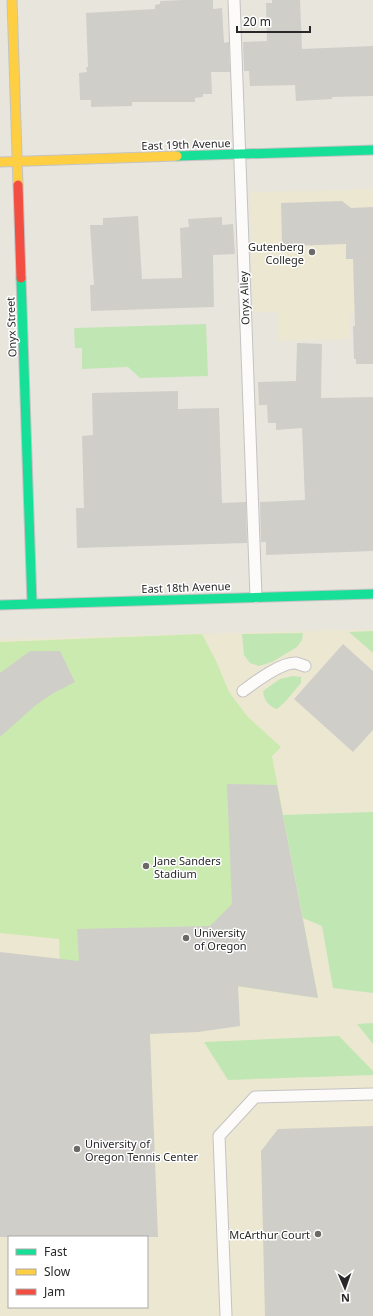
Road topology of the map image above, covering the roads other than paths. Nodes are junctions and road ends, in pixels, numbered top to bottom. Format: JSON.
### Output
{"nodes":[{"id":1,"x":12,"y":0,"type":"edge"},
{"id":2,"x":234,"y":0,"type":"edge"},
{"id":3,"x":373,"y":150,"type":"edge"},
{"id":4,"x":239,"y":155,"type":"junction"},
{"id":5,"x":0,"y":162,"type":"edge"},
{"id":6,"x":18,"y":162,"type":"junction"},
{"id":7,"x":373,"y":594,"type":"edge"},
{"id":8,"x":256,"y":597,"type":"junction"},
{"id":9,"x":32,"y":604,"type":"junction"},
{"id":10,"x":0,"y":606,"type":"edge"},
{"id":11,"x":305,"y":666,"type":"dead end"},
{"id":12,"x":243,"y":691,"type":"dead end"},
{"id":13,"x":373,"y":1094,"type":"edge"},
{"id":14,"x":226,"y":1316,"type":"edge"}],
"edges":[{"from":1,"to":6,"type":"street","name":"Onyx Street"},
{"from":2,"to":4,"type":"lane","name":"Onyx Alley"},
{"from":3,"to":4,"type":"street","name":"East 19th Avenue"},
{"from":4,"to":6,"type":"street","name":"East 19th Avenue"},
{"from":4,"to":8,"type":"lane","name":"Onyx Alley"},
{"from":5,"to":6,"type":"street","name":"East 19th Avenue"},
{"from":6,"to":9,"type":"street","name":"Onyx Street"},
{"from":7,"to":8,"type":"street","name":"East 18th Avenue"},
{"from":8,"to":9,"type":"street","name":"East 18th Avenue"},
{"from":9,"to":10,"type":"street","name":"East 18th Avenue"},
{"from":11,"to":12,"type":"lane"},
{"from":13,"to":14,"type":"lane"}]}
